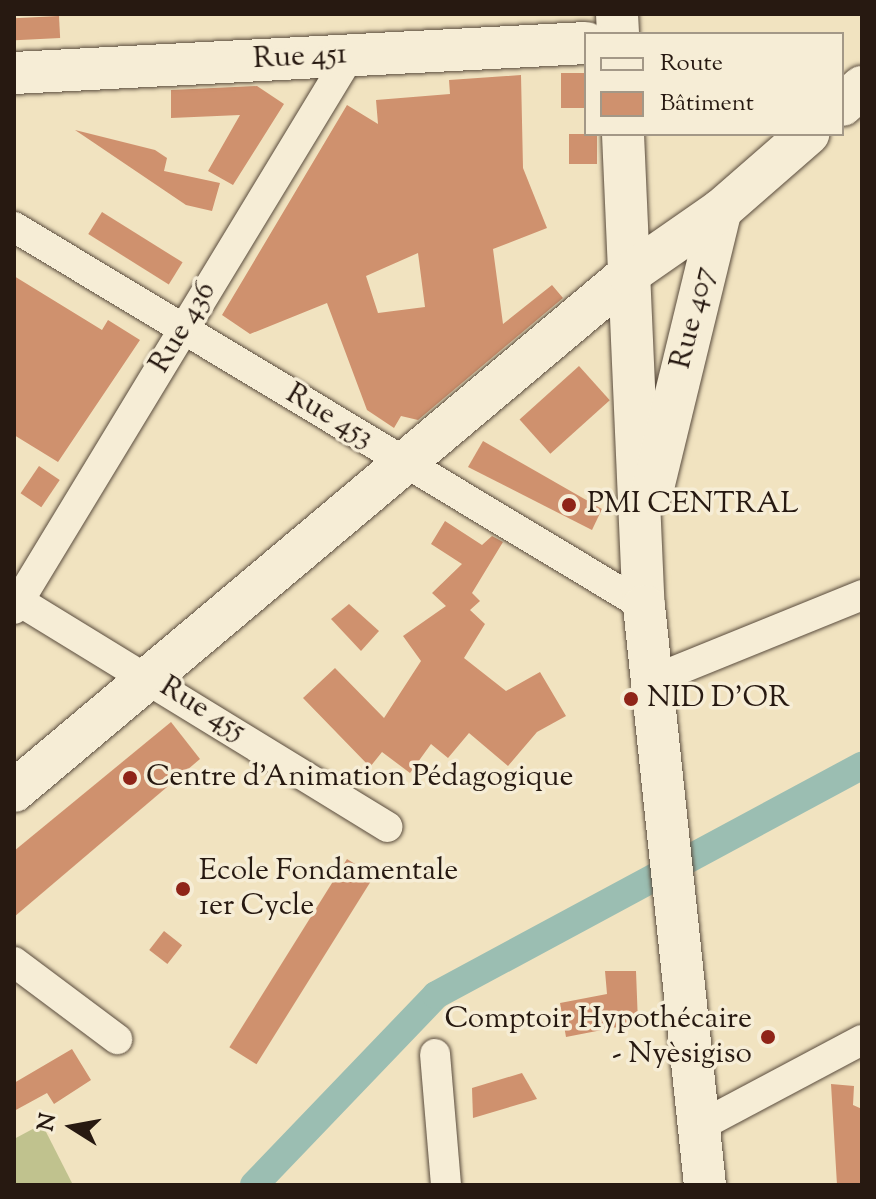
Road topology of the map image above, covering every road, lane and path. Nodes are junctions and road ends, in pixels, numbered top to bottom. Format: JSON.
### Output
{"nodes":[{"id":1,"x":584,"y":43,"type":"edge"},
{"id":2,"x":350,"y":55,"type":"junction"},
{"id":3,"x":14,"y":73,"type":"edge"},
{"id":4,"x":862,"y":87,"type":"edge"},
{"id":5,"x":844,"y":103,"type":"edge"},
{"id":6,"x":623,"y":136,"type":"edge"},
{"id":7,"x":806,"y":136,"type":"edge"},
{"id":8,"x":721,"y":210,"type":"junction"},
{"id":9,"x":14,"y":227,"type":"edge"},
{"id":10,"x":629,"y":274,"type":"junction"},
{"id":11,"x":183,"y":329,"type":"junction"},
{"id":12,"x":404,"y":461,"type":"junction"},
{"id":13,"x":640,"y":538,"type":"junction"},
{"id":14,"x":862,"y":595,"type":"edge"},
{"id":15,"x":16,"y":603,"type":"edge"},
{"id":16,"x":644,"y":606,"type":"junction"},
{"id":17,"x":150,"y":677,"type":"junction"},
{"id":18,"x":653,"y":680,"type":"junction"},
{"id":19,"x":14,"y":791,"type":"edge"},
{"id":20,"x":387,"y":827,"type":"dead end"},
{"id":21,"x":14,"y":962,"type":"edge"},
{"id":22,"x":117,"y":1039,"type":"dead end"},
{"id":23,"x":862,"y":1040,"type":"edge"},
{"id":24,"x":435,"y":1054,"type":"dead end"},
{"id":25,"x":702,"y":1125,"type":"junction"},
{"id":26,"x":446,"y":1185,"type":"edge"},
{"id":27,"x":705,"y":1185,"type":"edge"}],
"edges":[{"from":1,"to":2,"type":"main road","name":"Rue 451"},
{"from":2,"to":3,"type":"main road","name":"Rue 451"},
{"from":2,"to":11,"type":"street","name":"Rue 436"},
{"from":4,"to":5,"type":"main road"},
{"from":6,"to":10,"type":"main road"},
{"from":7,"to":8,"type":"main road"},
{"from":8,"to":10,"type":"main road"},
{"from":8,"to":13,"type":"main road","name":"Rue 407"},
{"from":9,"to":11,"type":"street","name":"Rue 453"},
{"from":10,"to":12,"type":"main road"},
{"from":10,"to":13,"type":"main road"},
{"from":11,"to":12,"type":"street","name":"Rue 453"},
{"from":11,"to":15,"type":"street","name":"Rue 436"},
{"from":12,"to":16,"type":"street","name":"Rue 453"},
{"from":12,"to":17,"type":"main road"},
{"from":13,"to":16,"type":"main road"},
{"from":14,"to":18,"type":"street"},
{"from":15,"to":17,"type":"street","name":"Rue 455"},
{"from":16,"to":18,"type":"main road"},
{"from":17,"to":19,"type":"main road"},
{"from":17,"to":20,"type":"street","name":"Rue 455"},
{"from":18,"to":25,"type":"main road"},
{"from":21,"to":22,"type":"street"},
{"from":23,"to":25,"type":"street"},
{"from":24,"to":26,"type":"street"},
{"from":25,"to":27,"type":"main road"}]}
